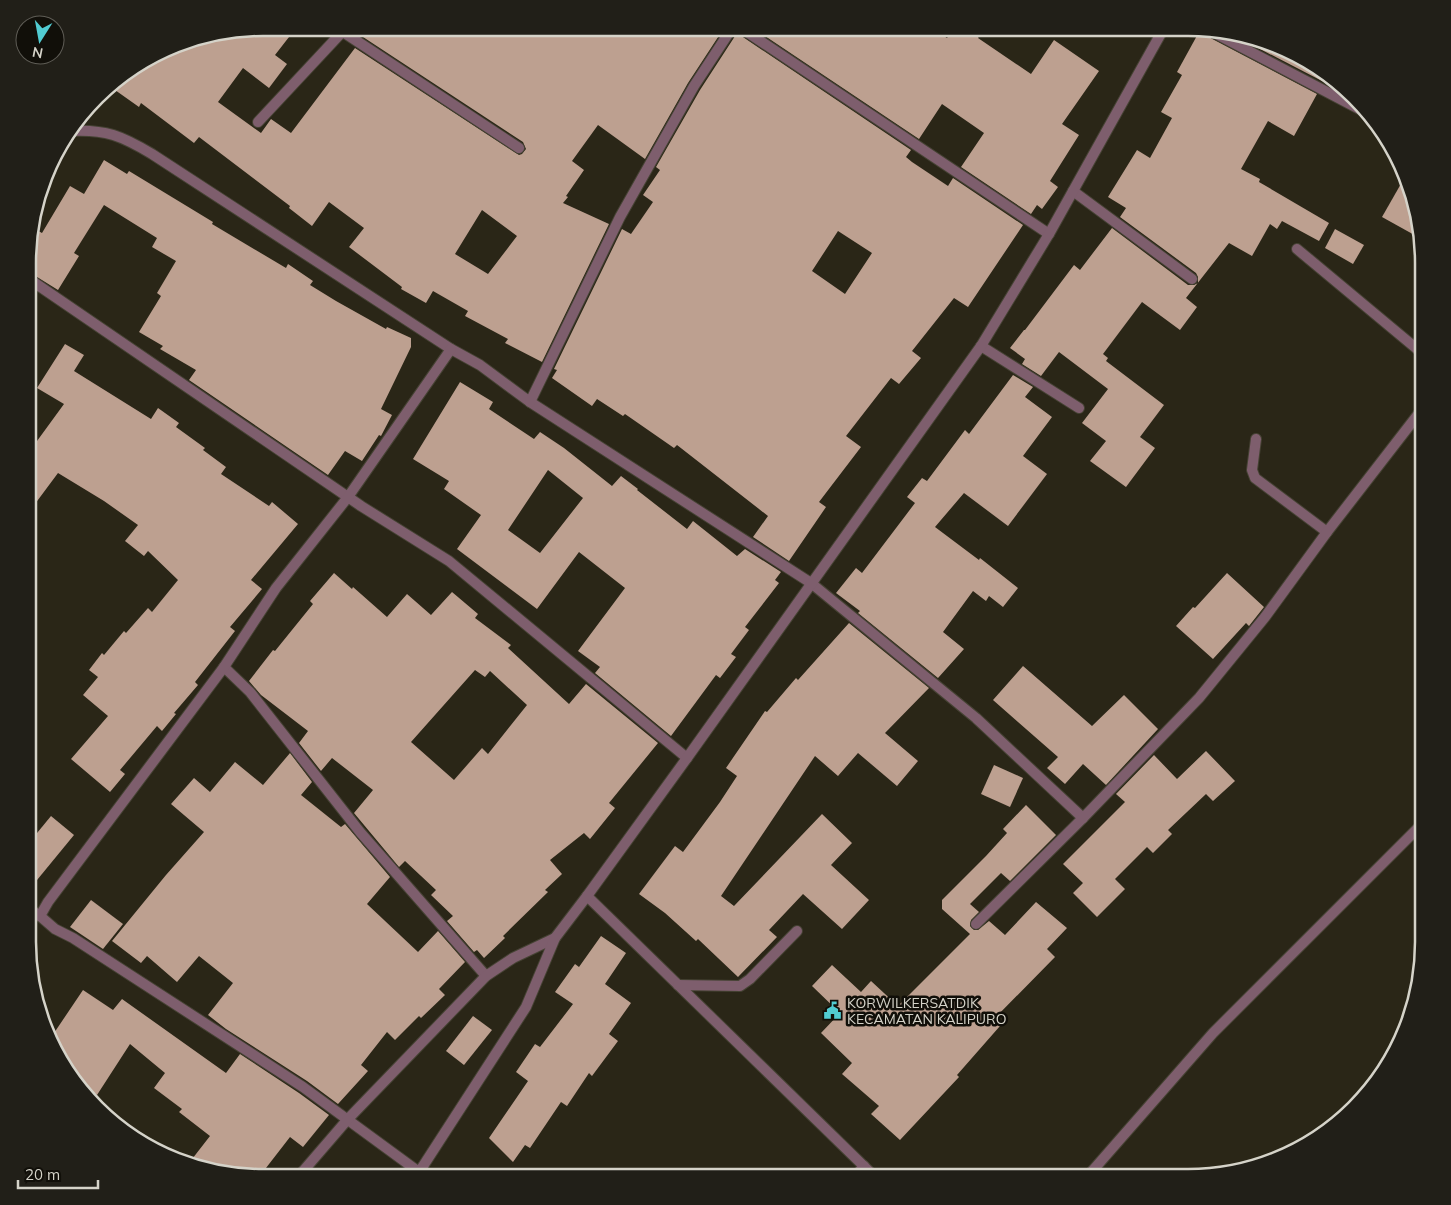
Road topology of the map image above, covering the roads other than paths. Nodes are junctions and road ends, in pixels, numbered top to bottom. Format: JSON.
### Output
{"nodes":[{"id":1,"x":334,"y":36,"type":"edge"},
{"id":2,"x":350,"y":36,"type":"edge"},
{"id":3,"x":727,"y":36,"type":"edge"},
{"id":4,"x":752,"y":36,"type":"edge"},
{"id":5,"x":1160,"y":36,"type":"edge"},
{"id":6,"x":1228,"y":40,"type":"edge"},
{"id":7,"x":1348,"y":103,"type":"edge"},
{"id":8,"x":258,"y":122,"type":"dead end"},
{"id":9,"x":79,"y":131,"type":"edge"},
{"id":10,"x":518,"y":148,"type":"dead end"},
{"id":11,"x":1073,"y":191,"type":"junction"},
{"id":12,"x":1049,"y":234,"type":"junction"},
{"id":13,"x":1297,"y":249,"type":"dead end"},
{"id":14,"x":1192,"y":279,"type":"dead end"},
{"id":15,"x":36,"y":283,"type":"edge"},
{"id":16,"x":981,"y":346,"type":"junction"},
{"id":17,"x":1415,"y":347,"type":"edge"},
{"id":18,"x":454,"y":350,"type":"junction"},
{"id":19,"x":530,"y":402,"type":"junction"},
{"id":20,"x":1079,"y":408,"type":"dead end"},
{"id":21,"x":1415,"y":418,"type":"edge"},
{"id":22,"x":1256,"y":439,"type":"dead end"},
{"id":23,"x":348,"y":497,"type":"junction"},
{"id":24,"x":1326,"y":532,"type":"junction"},
{"id":25,"x":811,"y":583,"type":"junction"},
{"id":26,"x":224,"y":667,"type":"junction"},
{"id":27,"x":687,"y":758,"type":"junction"},
{"id":28,"x":1083,"y":818,"type":"junction"},
{"id":29,"x":1415,"y":831,"type":"edge"},
{"id":30,"x":587,"y":896,"type":"junction"},
{"id":31,"x":36,"y":913,"type":"edge"},
{"id":32,"x":40,"y":916,"type":"junction"},
{"id":33,"x":976,"y":924,"type":"dead end"},
{"id":34,"x":797,"y":931,"type":"dead end"},
{"id":35,"x":555,"y":938,"type":"junction"},
{"id":36,"x":486,"y":976,"type":"junction"},
{"id":37,"x":678,"y":985,"type":"junction"},
{"id":38,"x":348,"y":1119,"type":"junction"},
{"id":39,"x":864,"y":1166,"type":"junction"},
{"id":40,"x":305,"y":1169,"type":"edge"},
{"id":41,"x":410,"y":1169,"type":"edge"},
{"id":42,"x":421,"y":1169,"type":"edge"},
{"id":43,"x":862,"y":1169,"type":"edge"},
{"id":44,"x":867,"y":1169,"type":"edge"},
{"id":45,"x":1095,"y":1169,"type":"edge"}],
"edges":[{"from":1,"to":8,"type":"street"},
{"from":2,"to":10,"type":"street"},
{"from":3,"to":19,"type":"street"},
{"from":4,"to":12,"type":"street"},
{"from":5,"to":11,"type":"street"},
{"from":6,"to":7,"type":"street"},
{"from":9,"to":18,"type":"street"},
{"from":11,"to":12,"type":"street"},
{"from":11,"to":14,"type":"street"},
{"from":12,"to":16,"type":"street"},
{"from":13,"to":17,"type":"street"},
{"from":15,"to":23,"type":"street"},
{"from":16,"to":20,"type":"street"},
{"from":16,"to":25,"type":"street"},
{"from":18,"to":19,"type":"street"},
{"from":18,"to":23,"type":"street"},
{"from":19,"to":25,"type":"street"},
{"from":21,"to":24,"type":"street"},
{"from":22,"to":24,"type":"street"},
{"from":23,"to":26,"type":"street"},
{"from":23,"to":27,"type":"street"},
{"from":24,"to":28,"type":"street"},
{"from":25,"to":27,"type":"street"},
{"from":25,"to":28,"type":"street"},
{"from":26,"to":32,"type":"street"},
{"from":26,"to":36,"type":"street"},
{"from":27,"to":30,"type":"street"},
{"from":28,"to":33,"type":"street"},
{"from":29,"to":45,"type":"street"},
{"from":30,"to":35,"type":"street"},
{"from":30,"to":37,"type":"street"},
{"from":31,"to":32,"type":"street"},
{"from":32,"to":38,"type":"street"},
{"from":34,"to":37,"type":"street"},
{"from":35,"to":36,"type":"street"},
{"from":35,"to":42,"type":"street"},
{"from":36,"to":38,"type":"street"},
{"from":37,"to":39,"type":"street"},
{"from":38,"to":40,"type":"street"},
{"from":38,"to":41,"type":"street"},
{"from":39,"to":43,"type":"street"},
{"from":39,"to":44,"type":"street"}]}
